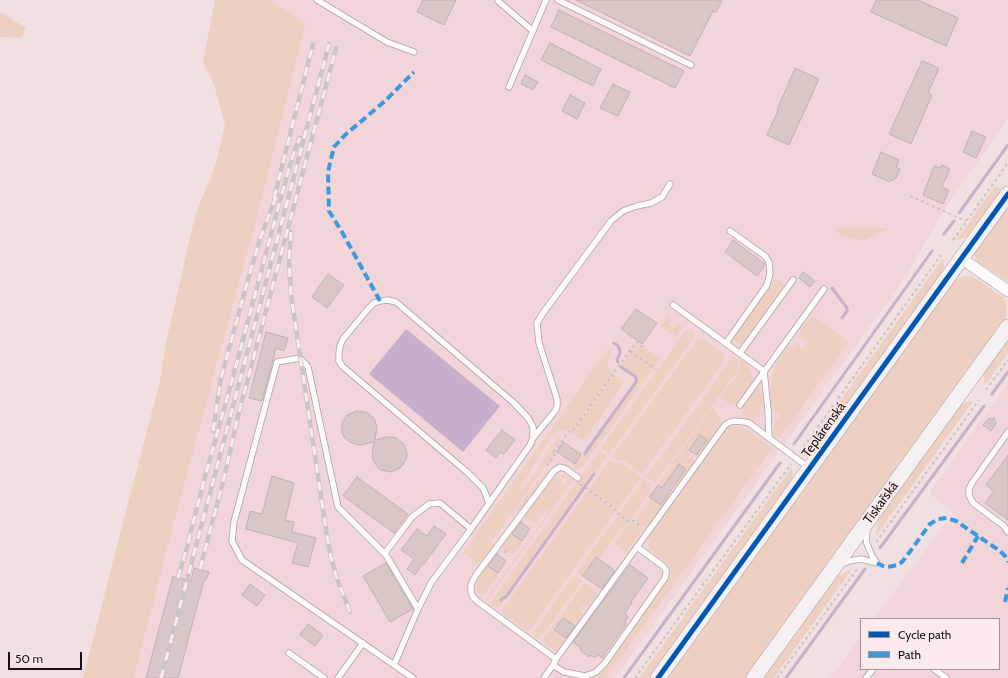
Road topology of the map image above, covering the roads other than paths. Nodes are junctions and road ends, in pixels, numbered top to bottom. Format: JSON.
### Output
{"nodes":[{"id":1,"x":317,"y":0,"type":"edge"},
{"id":2,"x":498,"y":0,"type":"edge"},
{"id":3,"x":546,"y":0,"type":"edge"},
{"id":4,"x":558,"y":0,"type":"edge"},
{"id":5,"x":533,"y":31,"type":"junction"},
{"id":6,"x":414,"y":52,"type":"dead end"},
{"id":7,"x":691,"y":65,"type":"dead end"},
{"id":8,"x":509,"y":86,"type":"dead end"},
{"id":9,"x":670,"y":184,"type":"dead end"},
{"id":10,"x":1007,"y":195,"type":"edge"},
{"id":11,"x":730,"y":231,"type":"dead end"},
{"id":12,"x":961,"y":258,"type":"junction"},
{"id":13,"x":793,"y":280,"type":"dead end"},
{"id":14,"x":824,"y":289,"type":"dead end"},
{"id":15,"x":1008,"y":291,"type":"edge"},
{"id":16,"x":673,"y":304,"type":"dead end"},
{"id":17,"x":1008,"y":327,"type":"edge"},
{"id":18,"x":726,"y":343,"type":"junction"},
{"id":19,"x":740,"y":353,"type":"junction"},
{"id":20,"x":764,"y":371,"type":"junction"},
{"id":21,"x":740,"y":405,"type":"dead end"},
{"id":22,"x":1008,"y":432,"type":"edge"},
{"id":23,"x":533,"y":438,"type":"junction"},
{"id":24,"x":769,"y":438,"type":"junction"},
{"id":25,"x":809,"y":468,"type":"junction"},
{"id":26,"x":577,"y":479,"type":"road end"},
{"id":27,"x":489,"y":504,"type":"junction"},
{"id":28,"x":874,"y":512,"type":"junction"},
{"id":29,"x":471,"y":529,"type":"junction"},
{"id":30,"x":1008,"y":532,"type":"edge"},
{"id":31,"x":637,"y":547,"type":"junction"},
{"id":32,"x":385,"y":554,"type":"junction"},
{"id":33,"x":829,"y":574,"type":"junction"},
{"id":34,"x":418,"y":609,"type":"junction"},
{"id":35,"x":363,"y":643,"type":"junction"},
{"id":36,"x":289,"y":653,"type":"dead end"},
{"id":37,"x":556,"y":659,"type":"junction"},
{"id":38,"x":394,"y":664,"type":"junction"},
{"id":39,"x":553,"y":665,"type":"junction"},
{"id":40,"x":872,"y":670,"type":"edge"},
{"id":41,"x":935,"y":670,"type":"edge"},
{"id":42,"x":324,"y":678,"type":"edge"},
{"id":43,"x":338,"y":678,"type":"edge"},
{"id":44,"x":413,"y":678,"type":"edge"},
{"id":45,"x":544,"y":678,"type":"edge"},
{"id":46,"x":658,"y":678,"type":"edge"},
{"id":47,"x":754,"y":678,"type":"edge"},
{"id":48,"x":866,"y":678,"type":"edge"},
{"id":49,"x":946,"y":678,"type":"edge"}],
"edges":[{"from":1,"to":6,"type":"lane"},
{"from":2,"to":5,"type":"lane"},
{"from":3,"to":5,"type":"lane"},
{"from":4,"to":7,"type":"lane"},
{"from":5,"to":8,"type":"lane"},
{"from":9,"to":23,"type":"lane"},
{"from":10,"to":12,"type":"street","name":"Teplárenská"},
{"from":11,"to":18,"type":"lane"},
{"from":12,"to":15,"type":"street"},
{"from":12,"to":25,"type":"street","name":"Teplárenská"},
{"from":13,"to":19,"type":"lane"},
{"from":14,"to":20,"type":"lane"},
{"from":16,"to":18,"type":"lane"},
{"from":17,"to":28,"type":"street","name":"Tiskařská"},
{"from":18,"to":19,"type":"lane"},
{"from":19,"to":20,"type":"lane"},
{"from":20,"to":21,"type":"lane"},
{"from":20,"to":24,"type":"lane"},
{"from":22,"to":30,"type":"lane"},
{"from":23,"to":27,"type":"lane"},
{"from":23,"to":27,"type":"lane"},
{"from":24,"to":25,"type":"lane"},
{"from":24,"to":31,"type":"lane"},
{"from":25,"to":46,"type":"street","name":"Teplárenská"},
{"from":26,"to":37,"type":"lane"},
{"from":27,"to":29,"type":"lane"},
{"from":28,"to":33,"type":"street","name":"Tiskařská"},
{"from":28,"to":33,"type":"lane"},
{"from":29,"to":32,"type":"lane"},
{"from":29,"to":34,"type":"lane"},
{"from":31,"to":37,"type":"lane"},
{"from":31,"to":39,"type":"lane"},
{"from":32,"to":34,"type":"lane"},
{"from":32,"to":35,"type":"lane"},
{"from":33,"to":47,"type":"street","name":"Tiskařská"},
{"from":34,"to":38,"type":"lane"},
{"from":35,"to":38,"type":"lane"},
{"from":35,"to":43,"type":"lane"},
{"from":36,"to":42,"type":"lane"},
{"from":37,"to":39,"type":"lane"},
{"from":38,"to":44,"type":"lane"},
{"from":39,"to":45,"type":"lane"},
{"from":40,"to":48,"type":"lane"},
{"from":41,"to":49,"type":"lane"}]}
